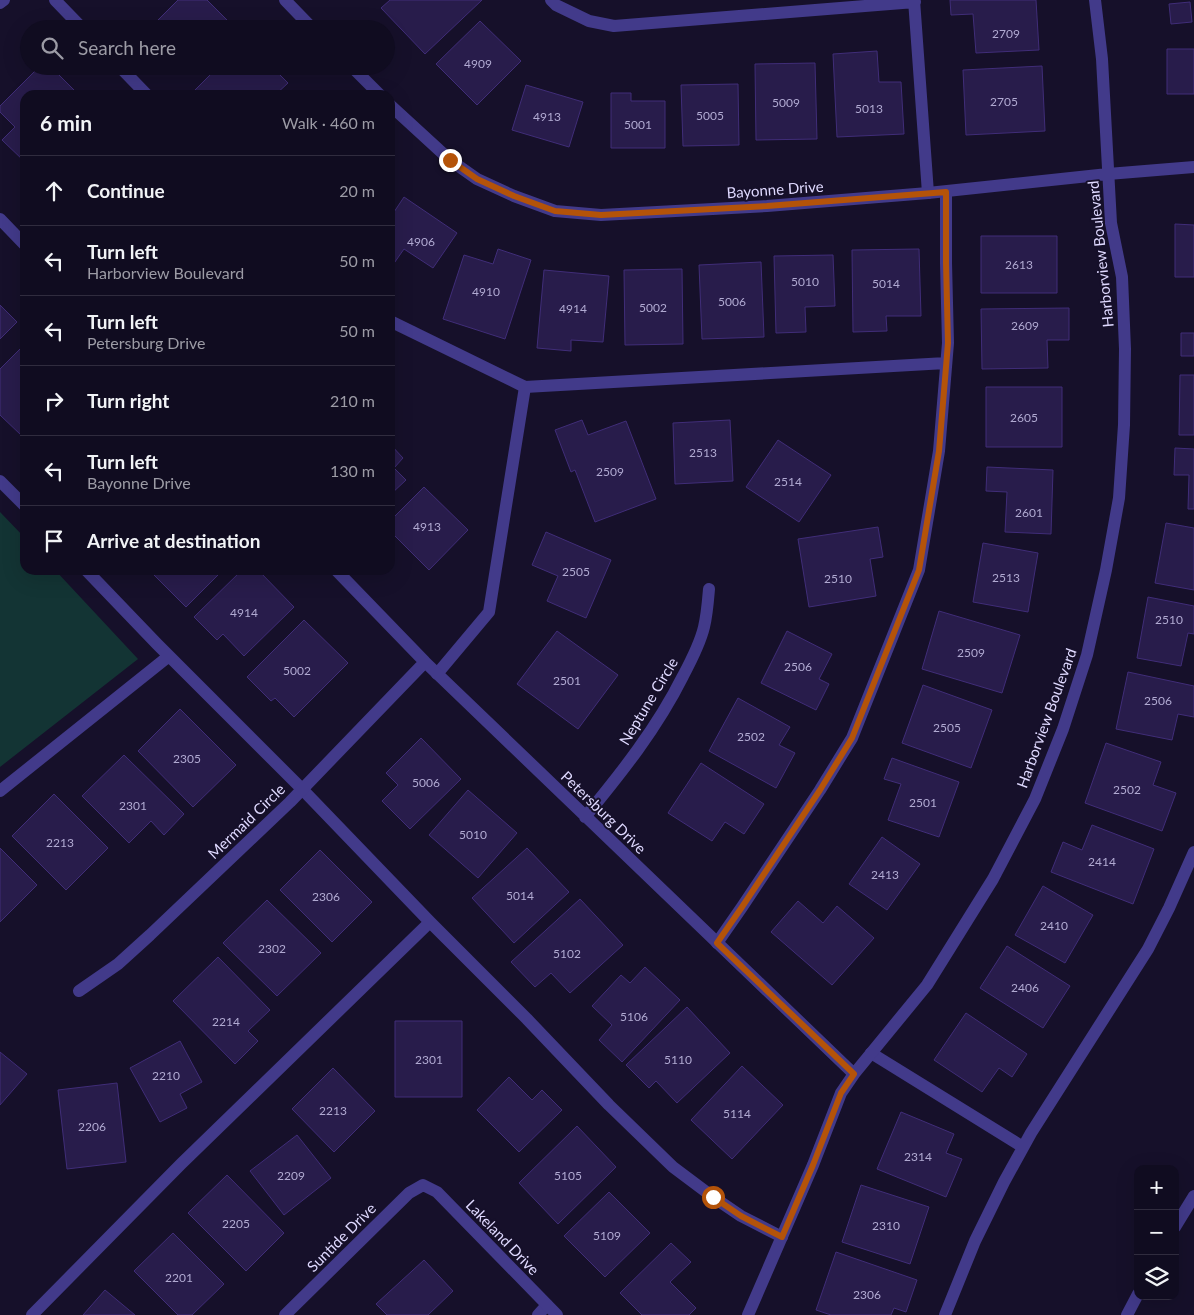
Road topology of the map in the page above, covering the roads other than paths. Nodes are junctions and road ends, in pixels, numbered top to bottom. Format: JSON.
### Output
{"nodes":[{"id":1,"x":4,"y":0,"type":"edge"},
{"id":2,"x":55,"y":0,"type":"edge"},
{"id":3,"x":285,"y":0,"type":"edge"},
{"id":4,"x":551,"y":0,"type":"edge"},
{"id":5,"x":1096,"y":0,"type":"edge"},
{"id":6,"x":914,"y":1,"type":"edge"},
{"id":7,"x":0,"y":3,"type":"edge"},
{"id":8,"x":74,"y":20,"type":"edge"},
{"id":9,"x":304,"y":20,"type":"edge"},
{"id":10,"x":128,"y":75,"type":"edge"},
{"id":11,"x":360,"y":75,"type":"edge"},
{"id":12,"x":142,"y":90,"type":"edge"},
{"id":13,"x":375,"y":90,"type":"edge"},
{"id":14,"x":395,"y":110,"type":"edge"},
{"id":15,"x":1194,"y":167,"type":"edge"},
{"id":16,"x":1108,"y":174,"type":"junction"},
{"id":17,"x":946,"y":192,"type":"junction"},
{"id":18,"x":928,"y":193,"type":"junction"},
{"id":19,"x":0,"y":219,"type":"edge"},
{"id":20,"x":20,"y":240,"type":"edge"},
{"id":21,"x":395,"y":323,"type":"edge"},
{"id":22,"x":946,"y":363,"type":"junction"},
{"id":23,"x":525,"y":387,"type":"junction"},
{"id":24,"x":0,"y":481,"type":"edge"},
{"id":25,"x":20,"y":501,"type":"edge"},
{"id":26,"x":91,"y":575,"type":"edge"},
{"id":27,"x":341,"y":575,"type":"edge"},
{"id":28,"x":709,"y":589,"type":"dead end"},
{"id":29,"x":169,"y":656,"type":"junction"},
{"id":30,"x":425,"y":662,"type":"junction"},
{"id":31,"x":437,"y":674,"type":"junction"},
{"id":32,"x":302,"y":789,"type":"junction"},
{"id":33,"x":0,"y":791,"type":"edge"},
{"id":34,"x":585,"y":817,"type":"junction"},
{"id":35,"x":1194,"y":852,"type":"edge"},
{"id":36,"x":430,"y":922,"type":"junction"},
{"id":37,"x":717,"y":943,"type":"junction"},
{"id":38,"x":79,"y":991,"type":"dead end"},
{"id":39,"x":871,"y":1053,"type":"junction"},
{"id":40,"x":854,"y":1074,"type":"junction"},
{"id":41,"x":1023,"y":1147,"type":"junction"},
{"id":42,"x":423,"y":1185,"type":"joint"},
{"id":43,"x":1194,"y":1196,"type":"edge"},
{"id":44,"x":1179,"y":1220,"type":"edge"},
{"id":45,"x":782,"y":1237,"type":"junction"},
{"id":46,"x":1135,"y":1300,"type":"edge"},
{"id":47,"x":547,"y":1305,"type":"junction"},
{"id":48,"x":32,"y":1315,"type":"edge"},
{"id":49,"x":285,"y":1315,"type":"edge"},
{"id":50,"x":538,"y":1315,"type":"edge"},
{"id":51,"x":557,"y":1315,"type":"edge"},
{"id":52,"x":748,"y":1315,"type":"edge"},
{"id":53,"x":945,"y":1315,"type":"edge"},
{"id":54,"x":1127,"y":1315,"type":"edge"}],
"edges":[{"from":1,"to":7,"type":"street"},
{"from":2,"to":8,"type":"street"},
{"from":3,"to":9,"type":"street"},
{"from":4,"to":6,"type":"street"},
{"from":5,"to":16,"type":"street","name":"Harborview Boulevard"},
{"from":6,"to":18,"type":"street"},
{"from":10,"to":12,"type":"street"},
{"from":11,"to":13,"type":"street"},
{"from":14,"to":18,"type":"street","name":"Bayonne Drive"},
{"from":15,"to":16,"type":"street","name":"Bayonne Drive"},
{"from":16,"to":17,"type":"street","name":"Bayonne Drive"},
{"from":16,"to":39,"type":"street","name":"Harborview Boulevard"},
{"from":17,"to":18,"type":"street","name":"Bayonne Drive"},
{"from":17,"to":22,"type":"street"},
{"from":19,"to":20,"type":"street"},
{"from":21,"to":23,"type":"street"},
{"from":22,"to":23,"type":"street"},
{"from":22,"to":37,"type":"street"},
{"from":23,"to":31,"type":"street"},
{"from":24,"to":25,"type":"street"},
{"from":26,"to":29,"type":"street"},
{"from":27,"to":30,"type":"street","name":"Petersburg Drive"},
{"from":28,"to":34,"type":"street","name":"Neptune Circle"},
{"from":29,"to":32,"type":"street"},
{"from":29,"to":33,"type":"street"},
{"from":30,"to":31,"type":"street","name":"Petersburg Drive"},
{"from":30,"to":32,"type":"street","name":"Mermaid Circle"},
{"from":31,"to":34,"type":"street","name":"Petersburg Drive"},
{"from":32,"to":36,"type":"street"},
{"from":32,"to":38,"type":"street","name":"Mermaid Circle"},
{"from":34,"to":37,"type":"street","name":"Petersburg Drive"},
{"from":35,"to":41,"type":"street"},
{"from":36,"to":45,"type":"street"},
{"from":36,"to":48,"type":"street"},
{"from":37,"to":40,"type":"street","name":"Petersburg Drive"},
{"from":39,"to":40,"type":"street","name":"Harborview Boulevard"},
{"from":39,"to":41,"type":"street"},
{"from":40,"to":45,"type":"street","name":"Harborview Boulevard"},
{"from":41,"to":53,"type":"street"},
{"from":42,"to":47,"type":"street","name":"Lakeland Drive"},
{"from":42,"to":49,"type":"street","name":"Suntide Drive"},
{"from":43,"to":44,"type":"street"},
{"from":45,"to":52,"type":"street","name":"Harborview Boulevard"},
{"from":46,"to":54,"type":"street"},
{"from":47,"to":50,"type":"street"},
{"from":47,"to":51,"type":"street","name":"Lakeland Drive"}]}
